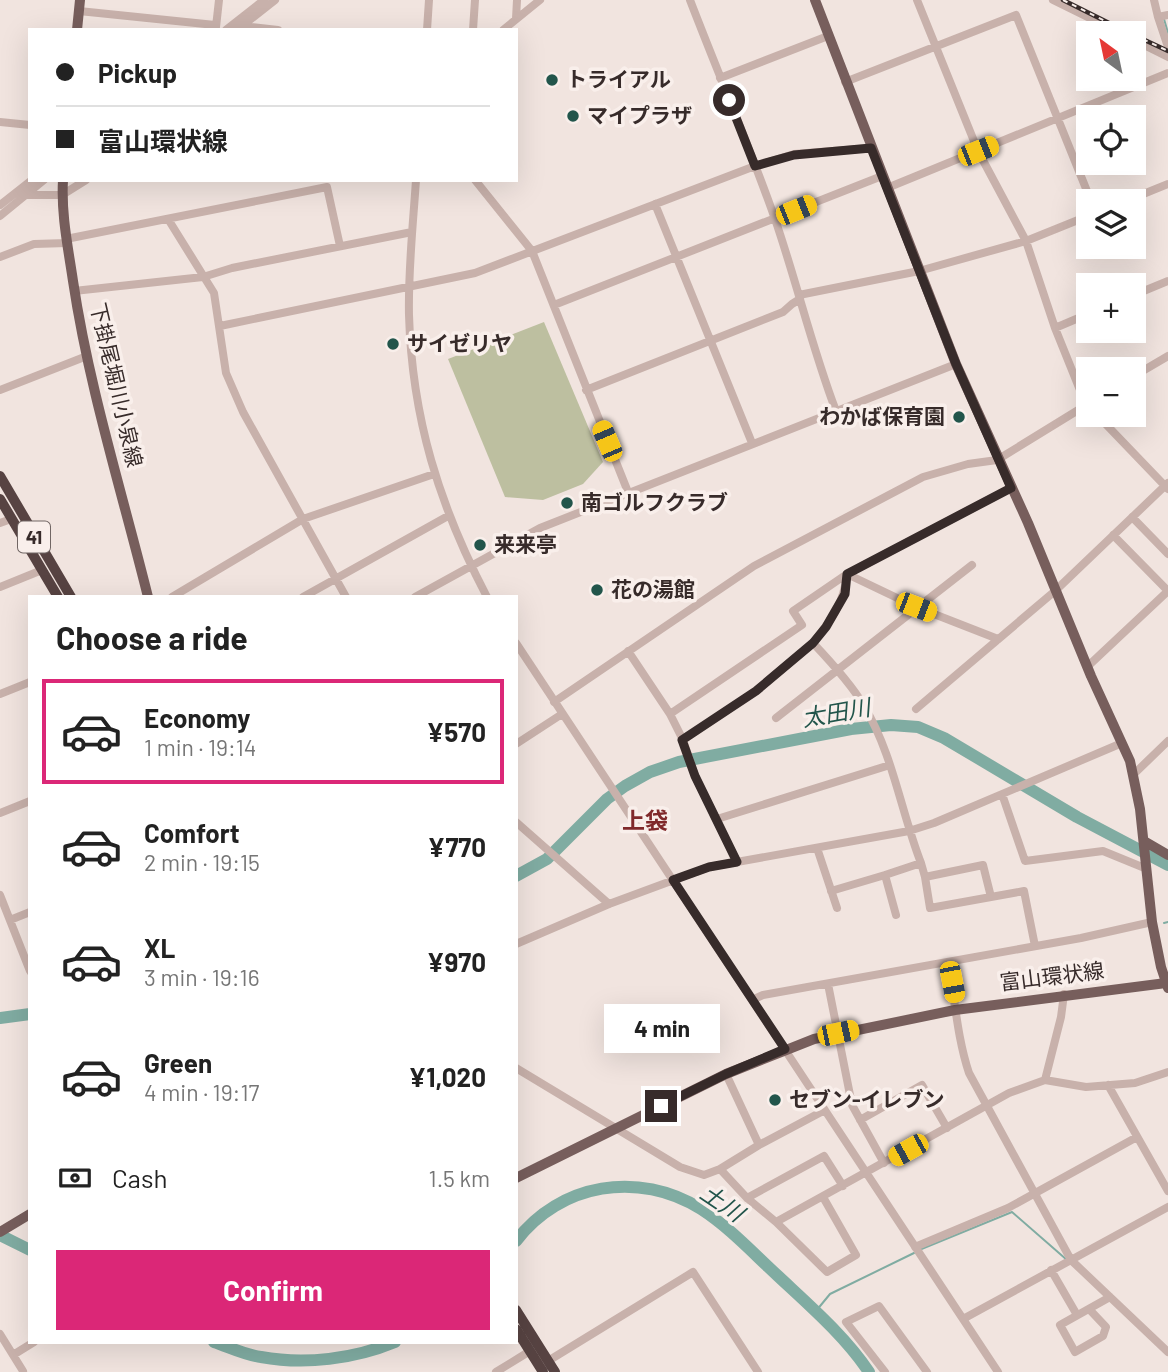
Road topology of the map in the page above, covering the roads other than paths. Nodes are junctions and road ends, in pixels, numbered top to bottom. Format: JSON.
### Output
{"nodes":[{"id":1,"x":219,"y":0,"type":"edge"},
{"id":2,"x":264,"y":0,"type":"edge"},
{"id":3,"x":275,"y":0,"type":"edge"},
{"id":4,"x":429,"y":0,"type":"edge"},
{"id":5,"x":475,"y":0,"type":"edge"},
{"id":6,"x":517,"y":0,"type":"edge"},
{"id":7,"x":540,"y":0,"type":"edge"},
{"id":8,"x":690,"y":0,"type":"edge"},
{"id":9,"x":815,"y":0,"type":"edge"},
{"id":10,"x":917,"y":0,"type":"edge"},
{"id":11,"x":1053,"y":0,"type":"edge"},
{"id":12,"x":1154,"y":0,"type":"edge"},
{"id":13,"x":80,"y":6,"type":"edge"},
{"id":14,"x":1168,"y":15,"type":"edge"},
{"id":15,"x":1158,"y":17,"type":"junction"},
{"id":16,"x":516,"y":19,"type":"junction"},
{"id":17,"x":1096,"y":21,"type":"edge"},
{"id":18,"x":216,"y":27,"type":"edge"},
{"id":19,"x":77,"y":28,"type":"edge"},
{"id":20,"x":229,"y":28,"type":"edge"},
{"id":21,"x":239,"y":28,"type":"edge"},
{"id":22,"x":426,"y":28,"type":"edge"},
{"id":23,"x":473,"y":28,"type":"edge"},
{"id":24,"x":505,"y":28,"type":"edge"},
{"id":25,"x":828,"y":36,"type":"junction"},
{"id":26,"x":1167,"y":44,"type":"edge"},
{"id":27,"x":1146,"y":46,"type":"edge"},
{"id":28,"x":936,"y":47,"type":"junction"},
{"id":29,"x":1168,"y":57,"type":"edge"},
{"id":30,"x":1168,"y":73,"type":"edge"},
{"id":31,"x":720,"y":78,"type":"junction"},
{"id":32,"x":845,"y":82,"type":"junction"},
{"id":33,"x":1058,"y":119,"type":"junction"},
{"id":34,"x":0,"y":122,"type":"edge"},
{"id":35,"x":28,"y":125,"type":"edge"},
{"id":36,"x":871,"y":148,"type":"junction"},
{"id":37,"x":978,"y":151,"type":"junction"},
{"id":38,"x":755,"y":166,"type":"junction"},
{"id":39,"x":882,"y":176,"type":"junction"},
{"id":40,"x":29,"y":182,"type":"edge"},
{"id":41,"x":42,"y":182,"type":"edge"},
{"id":42,"x":63,"y":182,"type":"edge"},
{"id":43,"x":83,"y":182,"type":"edge"},
{"id":44,"x":416,"y":182,"type":"edge"},
{"id":45,"x":477,"y":182,"type":"edge"},
{"id":46,"x":1168,"y":184,"type":"edge"},
{"id":47,"x":887,"y":188,"type":"junction"},
{"id":48,"x":1086,"y":189,"type":"edge"},
{"id":49,"x":1146,"y":193,"type":"edge"},
{"id":50,"x":26,"y":195,"type":"junction"},
{"id":51,"x":62,"y":195,"type":"junction"},
{"id":52,"x":655,"y":204,"type":"junction"},
{"id":53,"x":0,"y":205,"type":"edge"},
{"id":54,"x":0,"y":216,"type":"edge"},
{"id":55,"x":775,"y":218,"type":"junction"},
{"id":56,"x":168,"y":219,"type":"junction"},
{"id":57,"x":1076,"y":221,"type":"edge"},
{"id":58,"x":412,"y":232,"type":"junction"},
{"id":59,"x":67,"y":241,"type":"junction"},
{"id":60,"x":1026,"y":241,"type":"junction"},
{"id":61,"x":340,"y":246,"type":"junction"},
{"id":62,"x":532,"y":251,"type":"junction"},
{"id":63,"x":0,"y":257,"type":"edge"},
{"id":64,"x":677,"y":257,"type":"junction"},
{"id":65,"x":919,"y":271,"type":"junction"},
{"id":66,"x":203,"y":276,"type":"junction"},
{"id":67,"x":1168,"y":281,"type":"edge"},
{"id":68,"x":409,"y":285,"type":"junction"},
{"id":69,"x":1146,"y":290,"type":"edge"},
{"id":70,"x":74,"y":291,"type":"junction"},
{"id":71,"x":800,"y":297,"type":"junction"},
{"id":72,"x":554,"y":305,"type":"junction"},
{"id":73,"x":1076,"y":319,"type":"edge"},
{"id":74,"x":220,"y":326,"type":"junction"},
{"id":75,"x":1055,"y":328,"type":"junction"},
{"id":76,"x":711,"y":341,"type":"junction"},
{"id":77,"x":87,"y":356,"type":"junction"},
{"id":78,"x":1168,"y":356,"type":"edge"},
{"id":79,"x":956,"y":364,"type":"junction"},
{"id":80,"x":1146,"y":369,"type":"edge"},
{"id":81,"x":1076,"y":377,"type":"edge"},
{"id":82,"x":0,"y":390,"type":"edge"},
{"id":83,"x":586,"y":390,"type":"junction"},
{"id":84,"x":836,"y":411,"type":"junction"},
{"id":85,"x":1076,"y":412,"type":"edge"},
{"id":86,"x":1109,"y":427,"type":"edge"},
{"id":87,"x":752,"y":443,"type":"junction"},
{"id":88,"x":997,"y":460,"type":"junction"},
{"id":89,"x":434,"y":474,"type":"junction"},
{"id":90,"x":0,"y":476,"type":"edge"},
{"id":91,"x":1167,"y":486,"type":"edge"},
{"id":92,"x":1011,"y":488,"type":"junction"},
{"id":93,"x":628,"y":492,"type":"junction"},
{"id":94,"x":0,"y":499,"type":"edge"},
{"id":95,"x":448,"y":516,"type":"junction"},
{"id":96,"x":1132,"y":517,"type":"junction"},
{"id":97,"x":303,"y":519,"type":"junction"},
{"id":98,"x":6,"y":521,"type":"edge"},
{"id":99,"x":1113,"y":535,"type":"junction"},
{"id":100,"x":1168,"y":554,"type":"edge"},
{"id":101,"x":972,"y":565,"type":"dead end"},
{"id":102,"x":471,"y":566,"type":"junction"},
{"id":103,"x":42,"y":570,"type":"junction"},
{"id":104,"x":847,"y":574,"type":"junction"},
{"id":105,"x":336,"y":578,"type":"junction"},
{"id":106,"x":0,"y":587,"type":"edge"},
{"id":107,"x":1055,"y":591,"type":"junction"},
{"id":108,"x":57,"y":595,"type":"edge"},
{"id":109,"x":70,"y":595,"type":"edge"},
{"id":110,"x":147,"y":595,"type":"edge"},
{"id":111,"x":175,"y":595,"type":"edge"},
{"id":112,"x":306,"y":595,"type":"edge"},
{"id":113,"x":345,"y":595,"type":"edge"},
{"id":114,"x":419,"y":595,"type":"edge"},
{"id":115,"x":486,"y":595,"type":"edge"},
{"id":116,"x":916,"y":607,"type":"junction"},
{"id":117,"x":998,"y":639,"type":"junction"},
{"id":118,"x":813,"y":643,"type":"junction"},
{"id":119,"x":518,"y":646,"type":"edge"},
{"id":120,"x":628,"y":652,"type":"junction"},
{"id":121,"x":1087,"y":667,"type":"junction"},
{"id":122,"x":835,"y":670,"type":"junction"},
{"id":123,"x":28,"y":683,"type":"edge"},
{"id":124,"x":0,"y":694,"type":"edge"},
{"id":125,"x":554,"y":702,"type":"junction"},
{"id":126,"x":916,"y":709,"type":"dead end"},
{"id":127,"x":670,"y":714,"type":"junction"},
{"id":128,"x":562,"y":715,"type":"junction"},
{"id":129,"x":776,"y":718,"type":"dead end"},
{"id":130,"x":682,"y":740,"type":"junction"},
{"id":131,"x":1168,"y":741,"type":"edge"},
{"id":132,"x":518,"y":743,"type":"edge"},
{"id":133,"x":1122,"y":743,"type":"junction"},
{"id":134,"x":890,"y":765,"type":"junction"},
{"id":135,"x":1134,"y":774,"type":"junction"},
{"id":136,"x":1002,"y":794,"type":"junction"},
{"id":137,"x":28,"y":802,"type":"edge"},
{"id":138,"x":0,"y":813,"type":"edge"},
{"id":139,"x":717,"y":819,"type":"junction"},
{"id":140,"x":518,"y":824,"type":"edge"},
{"id":141,"x":909,"y":831,"type":"junction"},
{"id":142,"x":1144,"y":841,"type":"junction"},
{"id":143,"x":817,"y":848,"type":"junction"},
{"id":144,"x":1167,"y":854,"type":"edge"},
{"id":145,"x":737,"y":862,"type":"junction"},
{"id":146,"x":921,"y":863,"type":"junction"},
{"id":147,"x":1147,"y":869,"type":"junction"},
{"id":148,"x":886,"y":875,"type":"junction"},
{"id":149,"x":925,"y":877,"type":"junction"},
{"id":150,"x":673,"y":880,"type":"junction"},
{"id":151,"x":831,"y":891,"type":"junction"},
{"id":152,"x":0,"y":895,"type":"edge"},
{"id":153,"x":991,"y":897,"type":"junction"},
{"id":154,"x":609,"y":904,"type":"junction"},
{"id":155,"x":837,"y":908,"type":"dead end"},
{"id":156,"x":28,"y":913,"type":"edge"},
{"id":157,"x":896,"y":915,"type":"dead end"},
{"id":158,"x":10,"y":920,"type":"junction"},
{"id":159,"x":1152,"y":922,"type":"junction"},
{"id":160,"x":518,"y":943,"type":"edge"},
{"id":161,"x":1035,"y":946,"type":"junction"},
{"id":162,"x":947,"y":962,"type":"junction"},
{"id":163,"x":28,"y":966,"type":"edge"},
{"id":164,"x":828,"y":984,"type":"junction"},
{"id":165,"x":1167,"y":986,"type":"edge"},
{"id":166,"x":1064,"y":994,"type":"junction"},
{"id":167,"x":752,"y":1000,"type":"junction"},
{"id":168,"x":955,"y":1010,"type":"junction"},
{"id":169,"x":838,"y":1033,"type":"junction"},
{"id":170,"x":785,"y":1049,"type":"junction"},
{"id":171,"x":518,"y":1069,"type":"edge"},
{"id":172,"x":1168,"y":1072,"type":"edge"},
{"id":173,"x":726,"y":1074,"type":"junction"},
{"id":174,"x":1045,"y":1080,"type":"junction"},
{"id":175,"x":1108,"y":1085,"type":"junction"},
{"id":176,"x":988,"y":1106,"type":"junction"},
{"id":177,"x":825,"y":1110,"type":"junction"},
{"id":178,"x":860,"y":1120,"type":"junction"},
{"id":179,"x":947,"y":1128,"type":"junction"},
{"id":180,"x":616,"y":1129,"type":"junction"},
{"id":181,"x":1137,"y":1137,"type":"junction"},
{"id":182,"x":759,"y":1145,"type":"junction"},
{"id":183,"x":884,"y":1163,"type":"junction"},
{"id":184,"x":720,"y":1169,"type":"junction"},
{"id":185,"x":866,"y":1172,"type":"junction"},
{"id":186,"x":518,"y":1177,"type":"edge"},
{"id":187,"x":843,"y":1186,"type":"junction"},
{"id":188,"x":1168,"y":1191,"type":"edge"},
{"id":189,"x":1036,"y":1193,"type":"junction"},
{"id":190,"x":823,"y":1197,"type":"junction"},
{"id":191,"x":747,"y":1198,"type":"junction"},
{"id":192,"x":1168,"y":1207,"type":"edge"},
{"id":193,"x":25,"y":1217,"type":"edge"},
{"id":194,"x":776,"y":1222,"type":"junction"},
{"id":195,"x":0,"y":1232,"type":"edge"},
{"id":196,"x":915,"y":1247,"type":"junction"},
{"id":197,"x":1071,"y":1259,"type":"junction"},
{"id":198,"x":1051,"y":1270,"type":"junction"},
{"id":199,"x":1110,"y":1297,"type":"junction"},
{"id":200,"x":1089,"y":1309,"type":"junction"},
{"id":201,"x":518,"y":1313,"type":"edge"},
{"id":202,"x":1077,"y":1315,"type":"junction"},
{"id":203,"x":963,"y":1319,"type":"junction"},
{"id":204,"x":518,"y":1332,"type":"edge"},
{"id":205,"x":0,"y":1334,"type":"edge"},
{"id":206,"x":31,"y":1344,"type":"edge"},
{"id":207,"x":530,"y":1351,"type":"junction"},
{"id":208,"x":1168,"y":1352,"type":"edge"},
{"id":209,"x":13,"y":1355,"type":"junction"},
{"id":210,"x":548,"y":1361,"type":"junction"},
{"id":211,"x":23,"y":1371,"type":"edge"},
{"id":212,"x":496,"y":1372,"type":"edge"},
{"id":213,"x":543,"y":1372,"type":"edge"},
{"id":214,"x":555,"y":1372,"type":"edge"},
{"id":215,"x":758,"y":1372,"type":"edge"},
{"id":216,"x":886,"y":1372,"type":"edge"},
{"id":217,"x":927,"y":1372,"type":"edge"},
{"id":218,"x":998,"y":1372,"type":"edge"}],
"edges":[{"from":1,"to":18,"type":"street"},
{"from":2,"to":20,"type":"street"},
{"from":3,"to":21,"type":"street"},
{"from":4,"to":22,"type":"street"},
{"from":5,"to":23,"type":"street"},
{"from":6,"to":16,"type":"street"},
{"from":7,"to":16,"type":"street"},
{"from":8,"to":31,"type":"street"},
{"from":9,"to":25,"type":"main road"},
{"from":10,"to":28,"type":"street"},
{"from":11,"to":17,"type":"street"},
{"from":12,"to":15,"type":"street"},
{"from":13,"to":18,"type":"street"},
{"from":13,"to":19,"type":"main road"},
{"from":14,"to":15,"type":"street"},
{"from":15,"to":26,"type":"street"},
{"from":16,"to":24,"type":"street"},
{"from":25,"to":31,"type":"street"},
{"from":25,"to":32,"type":"main road"},
{"from":27,"to":29,"type":"street"},
{"from":28,"to":32,"type":"street"},
{"from":28,"to":33,"type":"street"},
{"from":28,"to":37,"type":"street"},
{"from":30,"to":33,"type":"street"},
{"from":31,"to":38,"type":"street"},
{"from":32,"to":36,"type":"main road"},
{"from":33,"to":37,"type":"street"},
{"from":33,"to":48,"type":"street"},
{"from":34,"to":35,"type":"street"},
{"from":36,"to":38,"type":"street"},
{"from":36,"to":39,"type":"main road"},
{"from":37,"to":47,"type":"street"},
{"from":37,"to":60,"type":"street"},
{"from":38,"to":52,"type":"street"},
{"from":38,"to":55,"type":"street"},
{"from":39,"to":47,"type":"main road"},
{"from":39,"to":55,"type":"street"},
{"from":40,"to":53,"type":"street"},
{"from":41,"to":50,"type":"street"},
{"from":42,"to":51,"type":"main road","name":"下掛尾堀川小泉線"},
{"from":43,"to":51,"type":"street"},
{"from":44,"to":58,"type":"street"},
{"from":45,"to":62,"type":"street"},
{"from":46,"to":49,"type":"street"},
{"from":47,"to":65,"type":"main road"},
{"from":50,"to":51,"type":"street"},
{"from":50,"to":54,"type":"street"},
{"from":51,"to":59,"type":"main road","name":"下掛尾堀川小泉線"},
{"from":52,"to":62,"type":"street"},
{"from":52,"to":64,"type":"street"},
{"from":55,"to":64,"type":"street"},
{"from":55,"to":71,"type":"street"},
{"from":56,"to":59,"type":"street"},
{"from":56,"to":61,"type":"street"},
{"from":56,"to":66,"type":"street"},
{"from":57,"to":60,"type":"street"},
{"from":58,"to":61,"type":"street"},
{"from":58,"to":68,"type":"street"},
{"from":59,"to":63,"type":"street"},
{"from":59,"to":70,"type":"main road","name":"下掛尾堀川小泉線"},
{"from":60,"to":65,"type":"street"},
{"from":60,"to":75,"type":"street"},
{"from":61,"to":66,"type":"street"},
{"from":62,"to":68,"type":"street"},
{"from":62,"to":72,"type":"street"},
{"from":64,"to":72,"type":"street"},
{"from":64,"to":76,"type":"street"},
{"from":65,"to":71,"type":"street"},
{"from":65,"to":79,"type":"main road"},
{"from":66,"to":70,"type":"street"},
{"from":66,"to":74,"type":"street"},
{"from":67,"to":69,"type":"street"},
{"from":68,"to":74,"type":"street"},
{"from":68,"to":89,"type":"street"},
{"from":70,"to":77,"type":"main road","name":"下掛尾堀川小泉線"},
{"from":71,"to":76,"type":"street"},
{"from":71,"to":84,"type":"street"},
{"from":72,"to":83,"type":"street"},
{"from":73,"to":75,"type":"street"},
{"from":74,"to":97,"type":"street"},
{"from":75,"to":81,"type":"street"},
{"from":76,"to":83,"type":"street"},
{"from":76,"to":87,"type":"street"},
{"from":77,"to":82,"type":"street"},
{"from":77,"to":110,"type":"main road","name":"下掛尾堀川小泉線"},
{"from":78,"to":80,"type":"street"},
{"from":79,"to":84,"type":"street"},
{"from":79,"to":88,"type":"main road"},
{"from":83,"to":93,"type":"street"},
{"from":84,"to":87,"type":"street"},
{"from":85,"to":88,"type":"street"},
{"from":86,"to":91,"type":"street"},
{"from":87,"to":93,"type":"street"},
{"from":88,"to":92,"type":"main road"},
{"from":88,"to":120,"type":"street"},
{"from":89,"to":95,"type":"street"},
{"from":89,"to":97,"type":"street"},
{"from":90,"to":109,"type":"highway","number":"41"},
{"from":91,"to":96,"type":"street"},
{"from":92,"to":104,"type":"street"},
{"from":92,"to":107,"type":"main road"},
{"from":93,"to":102,"type":"street"},
{"from":94,"to":98,"type":"highway","number":"41"},
{"from":95,"to":102,"type":"street"},
{"from":95,"to":105,"type":"street"},
{"from":96,"to":99,"type":"street"},
{"from":96,"to":100,"type":"street"},
{"from":97,"to":105,"type":"street"},
{"from":97,"to":111,"type":"street"},
{"from":98,"to":103,"type":"highway","number":"41"},
{"from":99,"to":107,"type":"street"},
{"from":99,"to":121,"type":"street"},
{"from":101,"to":116,"type":"street"},
{"from":102,"to":114,"type":"street"},
{"from":102,"to":115,"type":"street"},
{"from":103,"to":106,"type":"street"},
{"from":103,"to":108,"type":"highway","number":"41"},
{"from":104,"to":116,"type":"street"},
{"from":104,"to":118,"type":"street"},
{"from":104,"to":127,"type":"street"},
{"from":105,"to":112,"type":"street"},
{"from":105,"to":113,"type":"street"},
{"from":107,"to":117,"type":"street"},
{"from":107,"to":121,"type":"main road"},
{"from":116,"to":117,"type":"street"},
{"from":116,"to":122,"type":"street"},
{"from":117,"to":126,"type":"street"},
{"from":118,"to":122,"type":"street"},
{"from":118,"to":130,"type":"street"},
{"from":119,"to":125,"type":"street"},
{"from":120,"to":125,"type":"street"},
{"from":120,"to":127,"type":"street"},
{"from":121,"to":133,"type":"main road"},
{"from":122,"to":129,"type":"street"},
{"from":122,"to":134,"type":"street"},
{"from":123,"to":124,"type":"street"},
{"from":125,"to":128,"type":"street"},
{"from":127,"to":130,"type":"street"},
{"from":128,"to":132,"type":"street"},
{"from":128,"to":150,"type":"street"},
{"from":130,"to":139,"type":"street"},
{"from":131,"to":135,"type":"street"},
{"from":133,"to":135,"type":"main road"},
{"from":133,"to":136,"type":"street"},
{"from":134,"to":139,"type":"street"},
{"from":134,"to":141,"type":"street"},
{"from":135,"to":142,"type":"main road"},
{"from":136,"to":141,"type":"street"},
{"from":136,"to":147,"type":"street"},
{"from":137,"to":138,"type":"street"},
{"from":139,"to":145,"type":"street"},
{"from":140,"to":154,"type":"street"},
{"from":141,"to":143,"type":"street"},
{"from":141,"to":146,"type":"street"},
{"from":142,"to":144,"type":"main road"},
{"from":142,"to":147,"type":"main road"},
{"from":143,"to":145,"type":"street"},
{"from":143,"to":151,"type":"street"},
{"from":145,"to":150,"type":"street"},
{"from":146,"to":148,"type":"street"},
{"from":146,"to":149,"type":"street"},
{"from":147,"to":159,"type":"main road"},
{"from":148,"to":151,"type":"street"},
{"from":148,"to":157,"type":"street"},
{"from":149,"to":153,"type":"street"},
{"from":149,"to":153,"type":"street"},
{"from":150,"to":154,"type":"street"},
{"from":150,"to":167,"type":"street"},
{"from":151,"to":155,"type":"street"},
{"from":152,"to":158,"type":"street"},
{"from":153,"to":161,"type":"street"},
{"from":154,"to":160,"type":"street"},
{"from":156,"to":158,"type":"street"},
{"from":158,"to":163,"type":"street"},
{"from":159,"to":161,"type":"street"},
{"from":159,"to":165,"type":"main road"},
{"from":161,"to":162,"type":"street"},
{"from":162,"to":164,"type":"street"},
{"from":162,"to":168,"type":"street"},
{"from":164,"to":167,"type":"street"},
{"from":164,"to":169,"type":"street"},
{"from":165,"to":166,"type":"main road","name":"富山環状線"},
{"from":166,"to":168,"type":"main road","name":"富山環状線"},
{"from":166,"to":174,"type":"street"},
{"from":167,"to":170,"type":"street"},
{"from":168,"to":169,"type":"main road","name":"富山環状線"},
{"from":168,"to":176,"type":"street"},
{"from":169,"to":170,"type":"main road","name":"富山環状線"},
{"from":169,"to":178,"type":"street"},
{"from":170,"to":173,"type":"main road","name":"富山環状線"},
{"from":170,"to":177,"type":"street"},
{"from":171,"to":180,"type":"street"},
{"from":172,"to":175,"type":"street"},
{"from":173,"to":180,"type":"main road","name":"富山環状線"},
{"from":173,"to":182,"type":"street"},
{"from":174,"to":175,"type":"street"},
{"from":174,"to":176,"type":"street"},
{"from":175,"to":181,"type":"street"},
{"from":176,"to":179,"type":"street"},
{"from":176,"to":189,"type":"street"},
{"from":177,"to":182,"type":"street"},
{"from":177,"to":185,"type":"street"},
{"from":178,"to":179,"type":"street"},
{"from":178,"to":183,"type":"street"},
{"from":179,"to":183,"type":"street"},
{"from":180,"to":184,"type":"street"},
{"from":180,"to":186,"type":"main road","name":"富山環状線"},
{"from":181,"to":188,"type":"street"},
{"from":181,"to":189,"type":"street"},
{"from":182,"to":184,"type":"street"},
{"from":183,"to":185,"type":"street"},
{"from":184,"to":191,"type":"street"},
{"from":185,"to":187,"type":"street"},
{"from":185,"to":196,"type":"street"},
{"from":187,"to":190,"type":"street"},
{"from":187,"to":191,"type":"street"},
{"from":189,"to":196,"type":"street"},
{"from":189,"to":197,"type":"street"},
{"from":190,"to":194,"type":"street"},
{"from":190,"to":194,"type":"street"},
{"from":191,"to":194,"type":"street"},
{"from":192,"to":197,"type":"street"},
{"from":193,"to":195,"type":"main road"},
{"from":196,"to":203,"type":"street"},
{"from":197,"to":198,"type":"street"},
{"from":197,"to":199,"type":"street"},
{"from":198,"to":202,"type":"street"},
{"from":198,"to":203,"type":"street"},
{"from":199,"to":200,"type":"street"},
{"from":199,"to":208,"type":"street"},
{"from":200,"to":202,"type":"street"},
{"from":200,"to":202,"type":"street"},
{"from":201,"to":210,"type":"highway"},
{"from":203,"to":218,"type":"street"},
{"from":204,"to":207,"type":"highway"},
{"from":205,"to":209,"type":"street"},
{"from":206,"to":209,"type":"street"},
{"from":207,"to":212,"type":"street"},
{"from":207,"to":213,"type":"highway"},
{"from":209,"to":211,"type":"street"},
{"from":210,"to":214,"type":"highway"},
{"from":210,"to":215,"type":"street"},
{"from":216,"to":217,"type":"street"}]}
